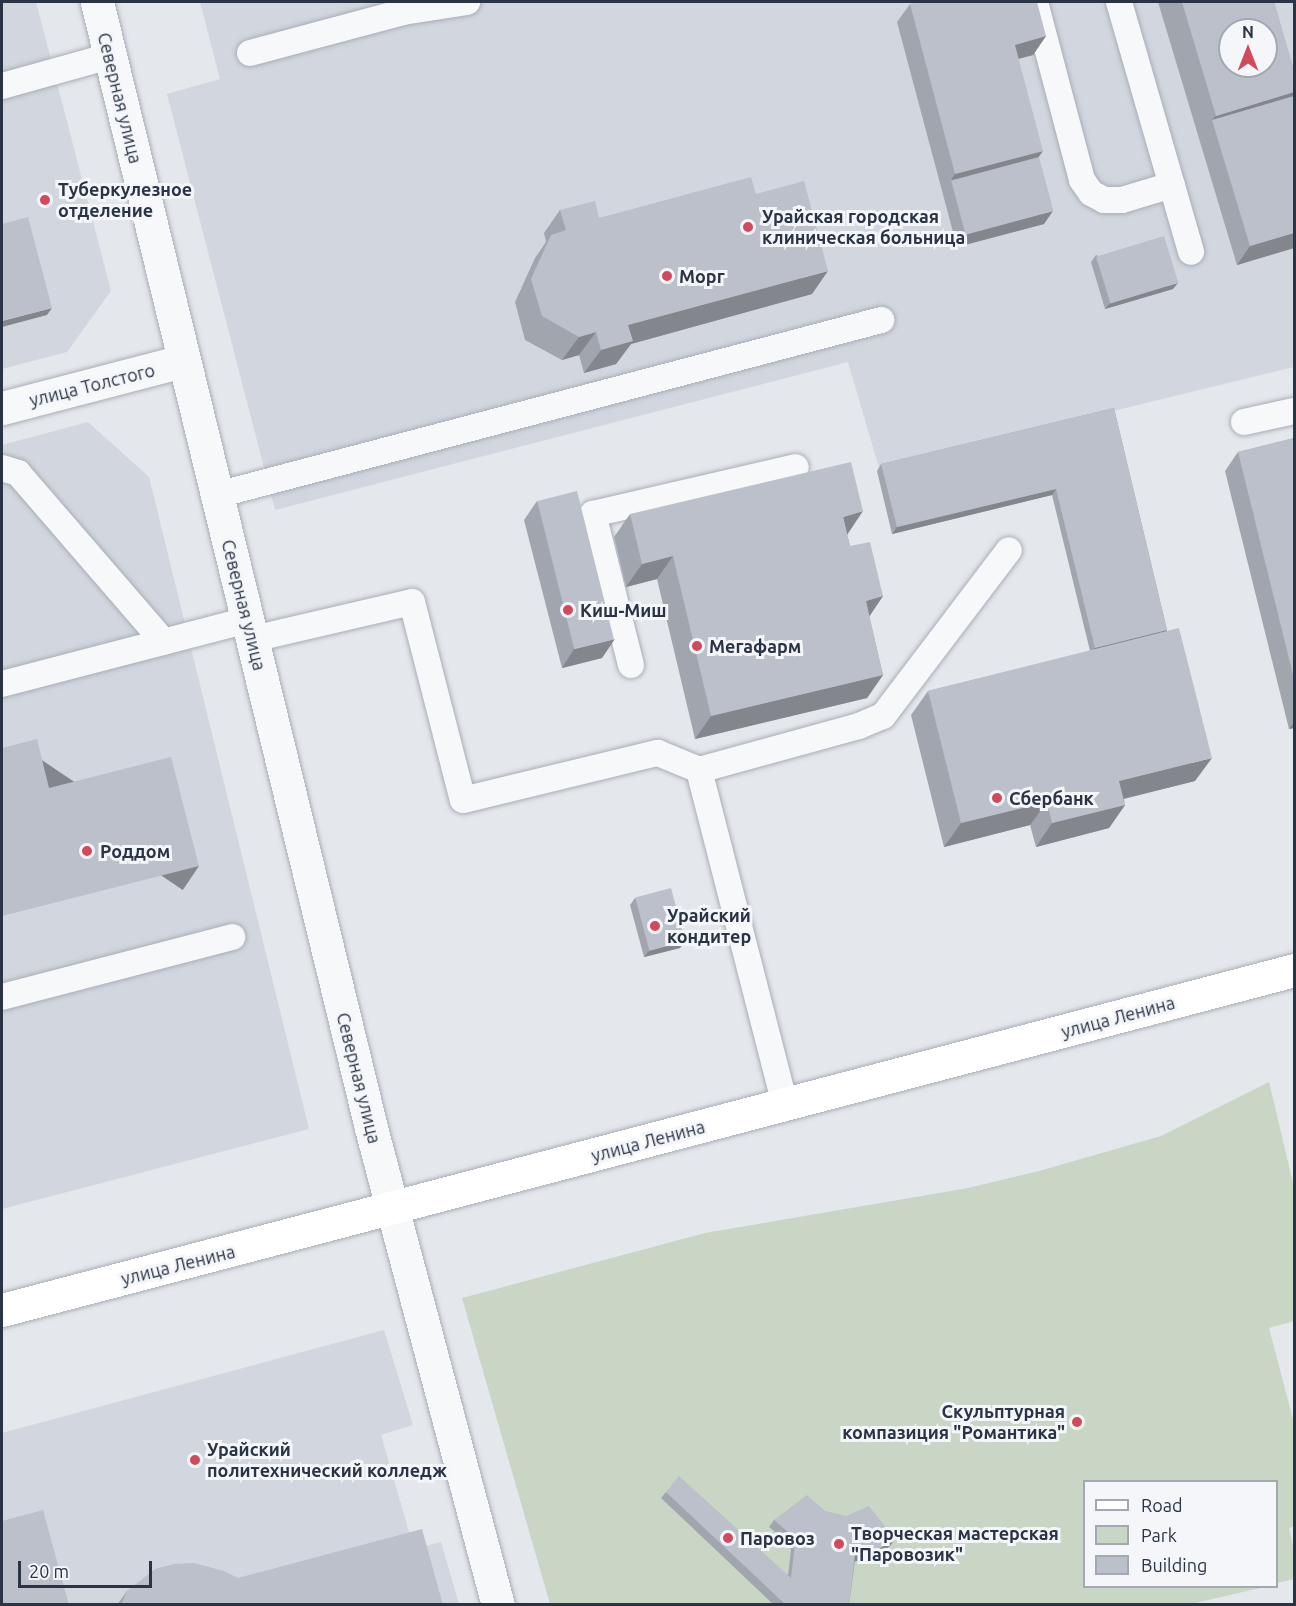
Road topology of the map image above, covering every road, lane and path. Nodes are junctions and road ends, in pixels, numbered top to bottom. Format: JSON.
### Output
{"nodes":[{"id":1,"x":97,"y":2,"type":"edge"},
{"id":2,"x":467,"y":2,"type":"edge"},
{"id":3,"x":1035,"y":2,"type":"edge"},
{"id":4,"x":1119,"y":2,"type":"edge"},
{"id":5,"x":250,"y":53,"type":"dead end"},
{"id":6,"x":110,"y":56,"type":"junction"},
{"id":7,"x":2,"y":86,"type":"edge"},
{"id":8,"x":1172,"y":185,"type":"junction"},
{"id":9,"x":1191,"y":252,"type":"dead end"},
{"id":10,"x":881,"y":320,"type":"dead end"},
{"id":11,"x":183,"y":361,"type":"junction"},
{"id":12,"x":2,"y":408,"type":"edge"},
{"id":13,"x":1294,"y":411,"type":"edge"},
{"id":14,"x":1244,"y":422,"type":"dead end"},
{"id":15,"x":796,"y":467,"type":"dead end"},
{"id":16,"x":2,"y":468,"type":"edge"},
{"id":17,"x":218,"y":495,"type":"junction"},
{"id":18,"x":1009,"y":550,"type":"dead end"},
{"id":19,"x":250,"y":630,"type":"junction"},
{"id":20,"x":164,"y":642,"type":"junction"},
{"id":21,"x":631,"y":665,"type":"dead end"},
{"id":22,"x":2,"y":684,"type":"edge"},
{"id":23,"x":699,"y":770,"type":"junction"},
{"id":24,"x":232,"y":937,"type":"dead end"},
{"id":25,"x":1294,"y":970,"type":"edge"},
{"id":26,"x":2,"y":998,"type":"edge"},
{"id":27,"x":785,"y":1105,"type":"junction"},
{"id":28,"x":393,"y":1209,"type":"junction"},
{"id":29,"x":2,"y":1310,"type":"edge"},
{"id":30,"x":498,"y":1605,"type":"edge"}],
"edges":[{"from":1,"to":6,"type":"street","name":"Северная улица"},
{"from":2,"to":5,"type":"lane"},
{"from":3,"to":8,"type":"lane"},
{"from":4,"to":8,"type":"lane"},
{"from":6,"to":7,"type":"lane"},
{"from":6,"to":11,"type":"street","name":"Северная улица"},
{"from":8,"to":9,"type":"lane"},
{"from":10,"to":17,"type":"lane"},
{"from":11,"to":12,"type":"street","name":"улица Толстого"},
{"from":11,"to":17,"type":"street","name":"Северная улица"},
{"from":13,"to":14,"type":"lane"},
{"from":15,"to":21,"type":"lane"},
{"from":16,"to":20,"type":"lane"},
{"from":17,"to":19,"type":"street","name":"Северная улица"},
{"from":18,"to":23,"type":"lane"},
{"from":19,"to":20,"type":"lane"},
{"from":19,"to":23,"type":"lane"},
{"from":19,"to":28,"type":"street","name":"Северная улица"},
{"from":20,"to":22,"type":"lane"},
{"from":23,"to":27,"type":"lane"},
{"from":24,"to":26,"type":"lane"},
{"from":25,"to":27,"type":"main road","name":"улица Ленина"},
{"from":27,"to":28,"type":"main road","name":"улица Ленина"},
{"from":28,"to":29,"type":"main road","name":"улица Ленина"},
{"from":28,"to":30,"type":"street","name":"Северная улица"}]}
